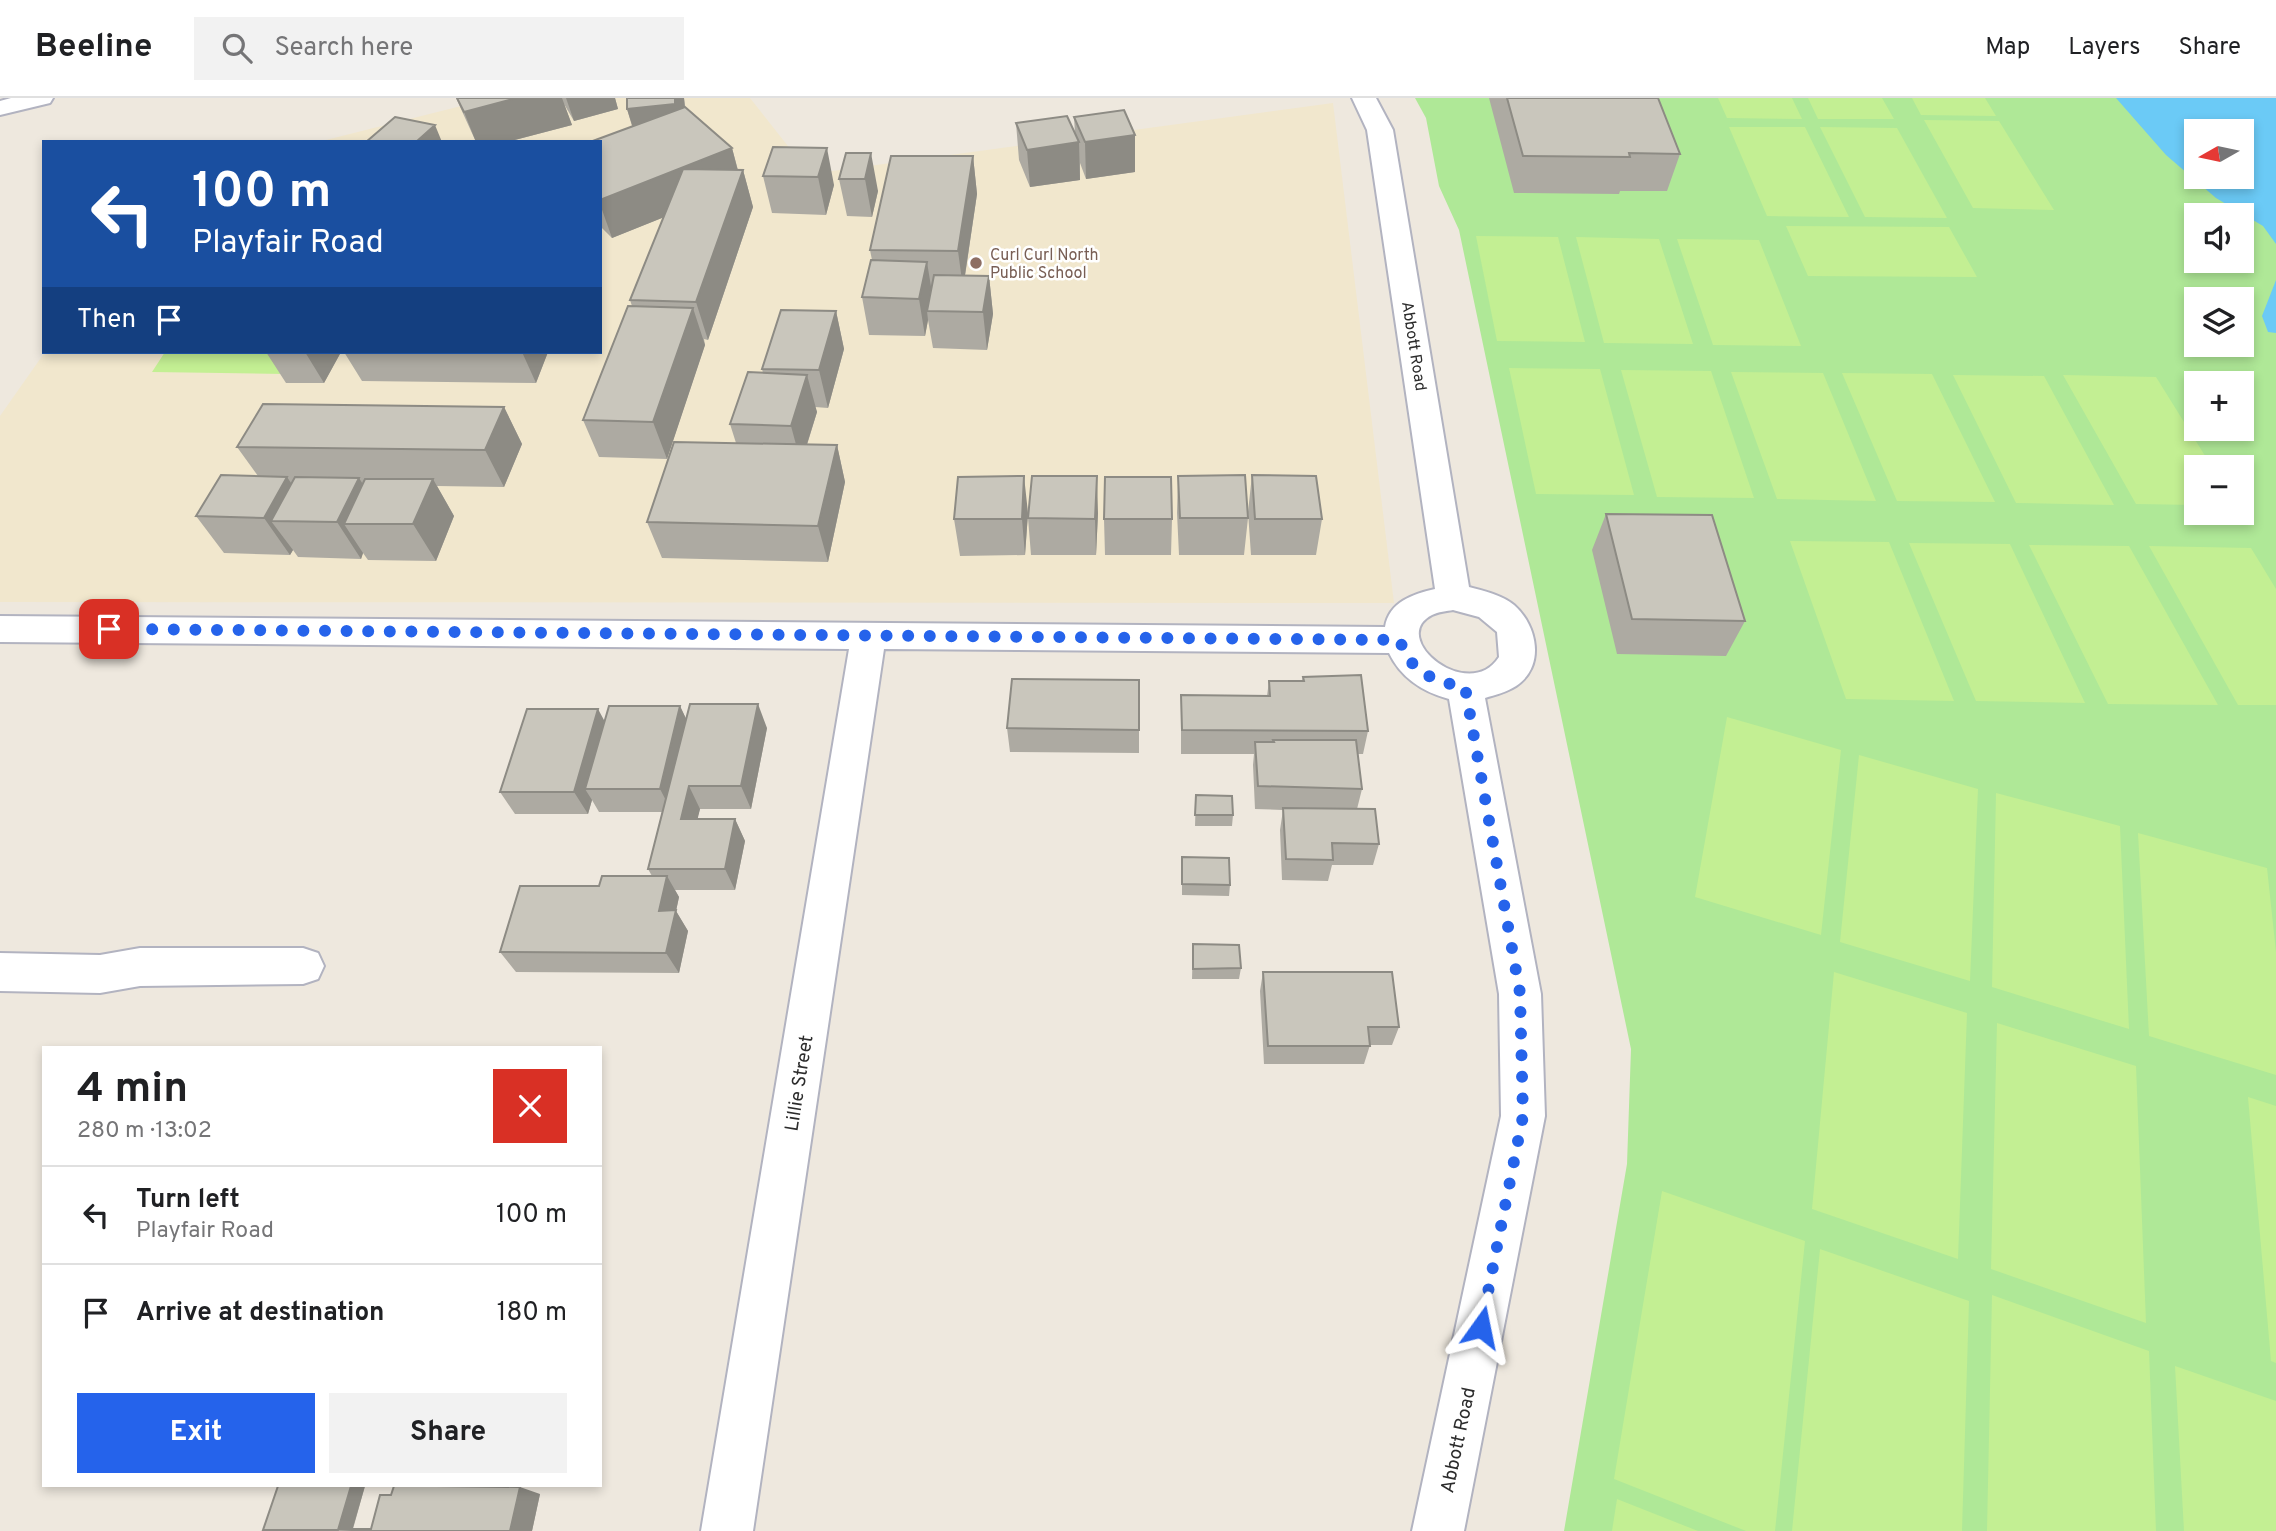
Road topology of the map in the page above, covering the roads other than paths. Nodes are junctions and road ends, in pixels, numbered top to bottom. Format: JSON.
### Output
{"nodes":[{"id":1,"x":41,"y":98,"type":"edge"},
{"id":2,"x":1364,"y":98,"type":"edge"},
{"id":3,"x":0,"y":108,"type":"edge"},
{"id":4,"x":1453,"y":597,"type":"junction"},
{"id":5,"x":0,"y":629,"type":"edge"},
{"id":6,"x":869,"y":635,"type":"junction"},
{"id":7,"x":1400,"y":640,"type":"junction"},
{"id":8,"x":1465,"y":687,"type":"junction"},
{"id":9,"x":303,"y":966,"type":"dead end"},
{"id":10,"x":0,"y":972,"type":"edge"},
{"id":11,"x":727,"y":1531,"type":"edge"},
{"id":12,"x":1438,"y":1531,"type":"edge"}],
"edges":[{"from":1,"to":3,"type":"street"},
{"from":2,"to":4,"type":"street","name":"Abbott Road"},
{"from":4,"to":7,"type":"street"},
{"from":4,"to":8,"type":"street"},
{"from":5,"to":6,"type":"street"},
{"from":6,"to":7,"type":"street"},
{"from":6,"to":11,"type":"street","name":"Lillie Street"},
{"from":7,"to":8,"type":"street"},
{"from":8,"to":12,"type":"street","name":"Abbott Road"},
{"from":9,"to":10,"type":"street"}]}
